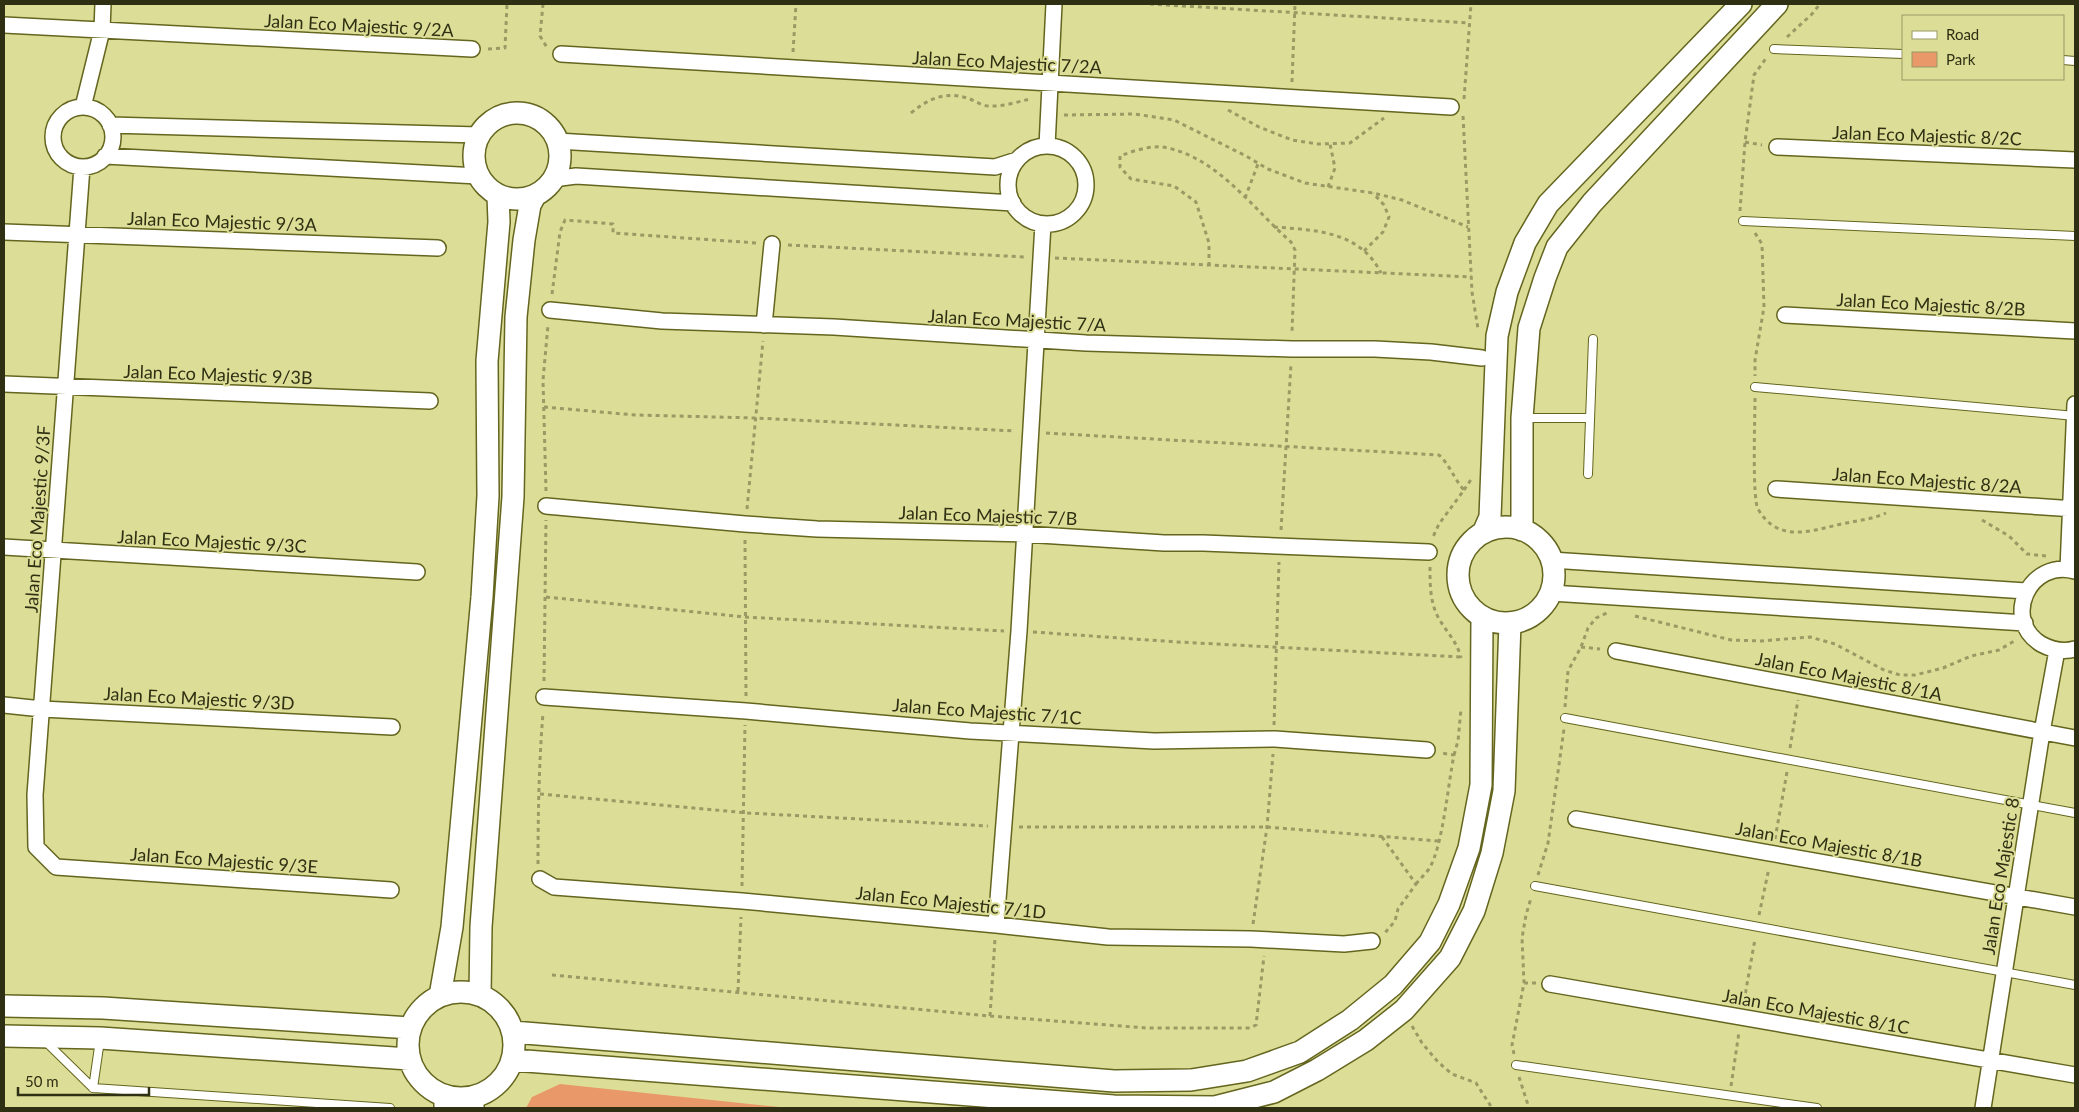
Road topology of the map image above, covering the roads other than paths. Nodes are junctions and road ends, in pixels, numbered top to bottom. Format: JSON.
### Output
{"nodes":[{"id":1,"x":103,"y":4,"type":"edge"},
{"id":2,"x":1054,"y":4,"type":"edge"},
{"id":3,"x":1741,"y":4,"type":"edge"},
{"id":4,"x":1777,"y":4,"type":"edge"},
{"id":5,"x":4,"y":25,"type":"edge"},
{"id":6,"x":102,"y":30,"type":"junction"},
{"id":7,"x":472,"y":49,"type":"road end"},
{"id":8,"x":1774,"y":50,"type":"road end"},
{"id":9,"x":561,"y":54,"type":"road end"},
{"id":10,"x":1902,"y":54,"type":"edge"},
{"id":11,"x":1050,"y":88,"type":"junction"},
{"id":12,"x":1457,"y":106,"type":"road end"},
{"id":13,"x":83,"y":107,"type":"junction"},
{"id":14,"x":110,"y":125,"type":"junction"},
{"id":15,"x":479,"y":136,"type":"junction"},
{"id":16,"x":557,"y":140,"type":"junction"},
{"id":17,"x":1047,"y":146,"type":"junction"},
{"id":18,"x":1777,"y":147,"type":"dead end"},
{"id":19,"x":105,"y":156,"type":"junction"},
{"id":20,"x":1017,"y":160,"type":"junction"},
{"id":21,"x":2075,"y":160,"type":"edge"},
{"id":22,"x":82,"y":167,"type":"junction"},
{"id":23,"x":478,"y":176,"type":"junction"},
{"id":24,"x":554,"y":179,"type":"junction"},
{"id":25,"x":498,"y":195,"type":"junction"},
{"id":26,"x":534,"y":196,"type":"junction"},
{"id":27,"x":1013,"y":203,"type":"junction"},
{"id":28,"x":1743,"y":221,"type":"road end"},
{"id":29,"x":1043,"y":224,"type":"junction"},
{"id":30,"x":4,"y":232,"type":"edge"},
{"id":31,"x":78,"y":234,"type":"junction"},
{"id":32,"x":2075,"y":236,"type":"edge"},
{"id":33,"x":772,"y":244,"type":"road end"},
{"id":34,"x":438,"y":248,"type":"dead end"},
{"id":35,"x":550,"y":310,"type":"road end"},
{"id":36,"x":1785,"y":315,"type":"dead end"},
{"id":37,"x":764,"y":326,"type":"junction"},
{"id":38,"x":2075,"y":331,"type":"edge"},
{"id":39,"x":1593,"y":339,"type":"dead end"},
{"id":40,"x":1036,"y":340,"type":"junction"},
{"id":41,"x":1482,"y":358,"type":"dead end"},
{"id":42,"x":4,"y":384,"type":"edge"},
{"id":43,"x":66,"y":387,"type":"junction"},
{"id":44,"x":1755,"y":387,"type":"road end"},
{"id":45,"x":430,"y":400,"type":"dead end"},
{"id":46,"x":2075,"y":412,"type":"edge"},
{"id":47,"x":1522,"y":418,"type":"junction"},
{"id":48,"x":1590,"y":418,"type":"junction"},
{"id":49,"x":1588,"y":474,"type":"dead end"},
{"id":50,"x":1776,"y":490,"type":"dead end"},
{"id":51,"x":546,"y":506,"type":"road end"},
{"id":52,"x":2073,"y":509,"type":"edge"},
{"id":53,"x":1522,"y":530,"type":"junction"},
{"id":54,"x":1483,"y":533,"type":"junction"},
{"id":55,"x":1024,"y":534,"type":"junction"},
{"id":56,"x":4,"y":547,"type":"edge"},
{"id":57,"x":53,"y":550,"type":"junction"},
{"id":58,"x":1430,"y":552,"type":"dead end"},
{"id":59,"x":1552,"y":560,"type":"junction"},
{"id":60,"x":2071,"y":566,"type":"edge"},
{"id":61,"x":417,"y":572,"type":"dead end"},
{"id":62,"x":2026,"y":591,"type":"junction"},
{"id":63,"x":1551,"y":593,"type":"junction"},
{"id":64,"x":1482,"y":617,"type":"junction"},
{"id":65,"x":1510,"y":623,"type":"junction"},
{"id":66,"x":2027,"y":628,"type":"junction"},
{"id":67,"x":2075,"y":649,"type":"edge"},
{"id":68,"x":2056,"y":650,"type":"junction"},
{"id":69,"x":1616,"y":651,"type":"dead end"},
{"id":70,"x":544,"y":697,"type":"road end"},
{"id":71,"x":4,"y":705,"type":"edge"},
{"id":72,"x":42,"y":709,"type":"junction"},
{"id":73,"x":1565,"y":718,"type":"road end"},
{"id":74,"x":392,"y":727,"type":"dead end"},
{"id":75,"x":1010,"y":732,"type":"junction"},
{"id":76,"x":2042,"y":732,"type":"junction"},
{"id":77,"x":2075,"y":738,"type":"edge"},
{"id":78,"x":1427,"y":750,"type":"road end"},
{"id":79,"x":2030,"y":804,"type":"junction"},
{"id":80,"x":2075,"y":813,"type":"edge"},
{"id":81,"x":1576,"y":819,"type":"dead end"},
{"id":82,"x":56,"y":868,"type":"joint"},
{"id":83,"x":540,"y":879,"type":"road end"},
{"id":84,"x":1535,"y":886,"type":"road end"},
{"id":85,"x":391,"y":890,"type":"dead end"},
{"id":86,"x":2016,"y":896,"type":"junction"},
{"id":87,"x":2075,"y":907,"type":"edge"},
{"id":88,"x":996,"y":924,"type":"junction"},
{"id":89,"x":1372,"y":941,"type":"road end"},
{"id":90,"x":2004,"y":971,"type":"junction"},
{"id":91,"x":1550,"y":984,"type":"dead end"},
{"id":92,"x":2075,"y":985,"type":"edge"},
{"id":93,"x":480,"y":995,"type":"junction"},
{"id":94,"x":440,"y":996,"type":"junction"},
{"id":95,"x":4,"y":1006,"type":"edge"},
{"id":96,"x":410,"y":1028,"type":"junction"},
{"id":97,"x":513,"y":1032,"type":"junction"},
{"id":98,"x":4,"y":1036,"type":"edge"},
{"id":99,"x":39,"y":1036,"type":"junction"},
{"id":100,"x":100,"y":1038,"type":"junction"},
{"id":101,"x":409,"y":1059,"type":"junction"},
{"id":102,"x":513,"y":1060,"type":"junction"},
{"id":103,"x":1990,"y":1060,"type":"junction"},
{"id":104,"x":1516,"y":1065,"type":"road end"},
{"id":105,"x":2075,"y":1075,"type":"edge"},
{"id":106,"x":93,"y":1088,"type":"junction"},
{"id":107,"x":1269,"y":1100,"type":"edge"},
{"id":108,"x":442,"y":1102,"type":"edge"},
{"id":109,"x":476,"y":1102,"type":"edge"},
{"id":110,"x":390,"y":1108,"type":"edge"},
{"id":111,"x":1216,"y":1108,"type":"edge"},
{"id":112,"x":1817,"y":1108,"type":"edge"},
{"id":113,"x":1983,"y":1108,"type":"edge"}],
"edges":[{"from":1,"to":6,"type":"street"},
{"from":2,"to":11,"type":"street"},
{"from":3,"to":54,"type":"street"},
{"from":4,"to":47,"type":"street"},
{"from":5,"to":6,"type":"street","name":"Jalan Eco Majestic 9/2A"},
{"from":6,"to":7,"type":"street","name":"Jalan Eco Majestic 9/2A"},
{"from":6,"to":13,"type":"street"},
{"from":8,"to":10,"type":"lane"},
{"from":9,"to":11,"type":"street","name":"Jalan Eco Majestic 7/2A"},
{"from":11,"to":12,"type":"street","name":"Jalan Eco Majestic 7/2A"},
{"from":11,"to":17,"type":"street"},
{"from":13,"to":14,"type":"street"},
{"from":13,"to":22,"type":"street"},
{"from":14,"to":15,"type":"street"},
{"from":14,"to":19,"type":"street"},
{"from":15,"to":16,"type":"street"},
{"from":15,"to":23,"type":"street"},
{"from":16,"to":20,"type":"street"},
{"from":16,"to":24,"type":"street"},
{"from":17,"to":20,"type":"street"},
{"from":17,"to":29,"type":"street"},
{"from":18,"to":21,"type":"street","name":"Jalan Eco Majestic 8/2C"},
{"from":19,"to":22,"type":"street"},
{"from":19,"to":23,"type":"street"},
{"from":20,"to":27,"type":"street"},
{"from":22,"to":31,"type":"street","name":"Jalan Eco Majestic 9/3F"},
{"from":23,"to":25,"type":"street"},
{"from":24,"to":26,"type":"street"},
{"from":24,"to":27,"type":"street"},
{"from":25,"to":26,"type":"street"},
{"from":25,"to":94,"type":"street"},
{"from":26,"to":93,"type":"street"},
{"from":27,"to":29,"type":"street"},
{"from":28,"to":32,"type":"lane"},
{"from":29,"to":40,"type":"street"},
{"from":30,"to":31,"type":"street","name":"Jalan Eco Majestic 9/3A"},
{"from":31,"to":34,"type":"street","name":"Jalan Eco Majestic 9/3A"},
{"from":31,"to":43,"type":"street","name":"Jalan Eco Majestic 9/3F"},
{"from":33,"to":37,"type":"street"},
{"from":35,"to":37,"type":"street","name":"Jalan Eco Majestic 7/A"},
{"from":36,"to":38,"type":"street","name":"Jalan Eco Majestic 8/2B"},
{"from":37,"to":40,"type":"street","name":"Jalan Eco Majestic 7/A"},
{"from":39,"to":48,"type":"lane"},
{"from":40,"to":41,"type":"street","name":"Jalan Eco Majestic 7/A"},
{"from":40,"to":55,"type":"street"},
{"from":42,"to":43,"type":"street","name":"Jalan Eco Majestic 9/3B"},
{"from":43,"to":45,"type":"street","name":"Jalan Eco Majestic 9/3B"},
{"from":43,"to":57,"type":"street","name":"Jalan Eco Majestic 9/3F"},
{"from":44,"to":46,"type":"lane"},
{"from":46,"to":52,"type":"street"},
{"from":47,"to":48,"type":"lane"},
{"from":47,"to":53,"type":"street"},
{"from":48,"to":49,"type":"lane"},
{"from":50,"to":52,"type":"street","name":"Jalan Eco Majestic 8/2A"},
{"from":51,"to":55,"type":"street","name":"Jalan Eco Majestic 7/B"},
{"from":52,"to":60,"type":"street"},
{"from":53,"to":54,"type":"street"},
{"from":53,"to":59,"type":"street"},
{"from":54,"to":64,"type":"street"},
{"from":55,"to":58,"type":"street","name":"Jalan Eco Majestic 7/B"},
{"from":55,"to":75,"type":"street"},
{"from":56,"to":57,"type":"street","name":"Jalan Eco Majestic 9/3C"},
{"from":57,"to":61,"type":"street","name":"Jalan Eco Majestic 9/3C"},
{"from":57,"to":72,"type":"street","name":"Jalan Eco Majestic 9/3F"},
{"from":59,"to":62,"type":"street"},
{"from":59,"to":63,"type":"street"},
{"from":60,"to":62,"type":"street"},
{"from":62,"to":66,"type":"street"},
{"from":63,"to":65,"type":"street"},
{"from":63,"to":66,"type":"street"},
{"from":64,"to":65,"type":"street"},
{"from":64,"to":97,"type":"street"},
{"from":65,"to":107,"type":"street"},
{"from":66,"to":68,"type":"street"},
{"from":67,"to":68,"type":"street"},
{"from":68,"to":76,"type":"street","name":"Jalan Eco Majestic 8"},
{"from":69,"to":76,"type":"street","name":"Jalan Eco Majestic 8/1A"},
{"from":70,"to":75,"type":"street","name":"Jalan Eco Majestic 7/1C"},
{"from":71,"to":72,"type":"street","name":"Jalan Eco Majestic 9/3D"},
{"from":72,"to":74,"type":"street","name":"Jalan Eco Majestic 9/3D"},
{"from":72,"to":82,"type":"street","name":"Jalan Eco Majestic 9/3F"},
{"from":73,"to":79,"type":"lane"},
{"from":75,"to":78,"type":"street","name":"Jalan Eco Majestic 7/1C"},
{"from":75,"to":88,"type":"street"},
{"from":76,"to":77,"type":"street","name":"Jalan Eco Majestic 8/1A"},
{"from":76,"to":79,"type":"street","name":"Jalan Eco Majestic 8"},
{"from":79,"to":80,"type":"lane"},
{"from":79,"to":86,"type":"street","name":"Jalan Eco Majestic 8"},
{"from":81,"to":86,"type":"street","name":"Jalan Eco Majestic 8/1B"},
{"from":82,"to":85,"type":"street","name":"Jalan Eco Majestic 9/3E"},
{"from":83,"to":88,"type":"street","name":"Jalan Eco Majestic 7/1D"},
{"from":84,"to":90,"type":"lane"},
{"from":86,"to":87,"type":"street","name":"Jalan Eco Majestic 8/1B"},
{"from":86,"to":90,"type":"street","name":"Jalan Eco Majestic 8"},
{"from":88,"to":89,"type":"street","name":"Jalan Eco Majestic 7/1D"},
{"from":90,"to":92,"type":"lane"},
{"from":90,"to":103,"type":"street","name":"Jalan Eco Majestic 8"},
{"from":91,"to":103,"type":"street","name":"Jalan Eco Majestic 8/1C"},
{"from":93,"to":94,"type":"street"},
{"from":93,"to":97,"type":"street"},
{"from":94,"to":96,"type":"street"},
{"from":95,"to":96,"type":"street"},
{"from":96,"to":101,"type":"street"},
{"from":97,"to":102,"type":"street"},
{"from":98,"to":99,"type":"street"},
{"from":99,"to":100,"type":"street"},
{"from":99,"to":106,"type":"lane"},
{"from":100,"to":101,"type":"street"},
{"from":100,"to":106,"type":"lane"},
{"from":101,"to":108,"type":"street"},
{"from":102,"to":109,"type":"street"},
{"from":102,"to":111,"type":"street"},
{"from":103,"to":105,"type":"street","name":"Jalan Eco Majestic 8/1C"},
{"from":103,"to":113,"type":"street","name":"Jalan Eco Majestic 8"},
{"from":104,"to":112,"type":"lane"},
{"from":106,"to":110,"type":"lane"},
{"from":107,"to":111,"type":"street"},
{"from":108,"to":109,"type":"street"}]}
